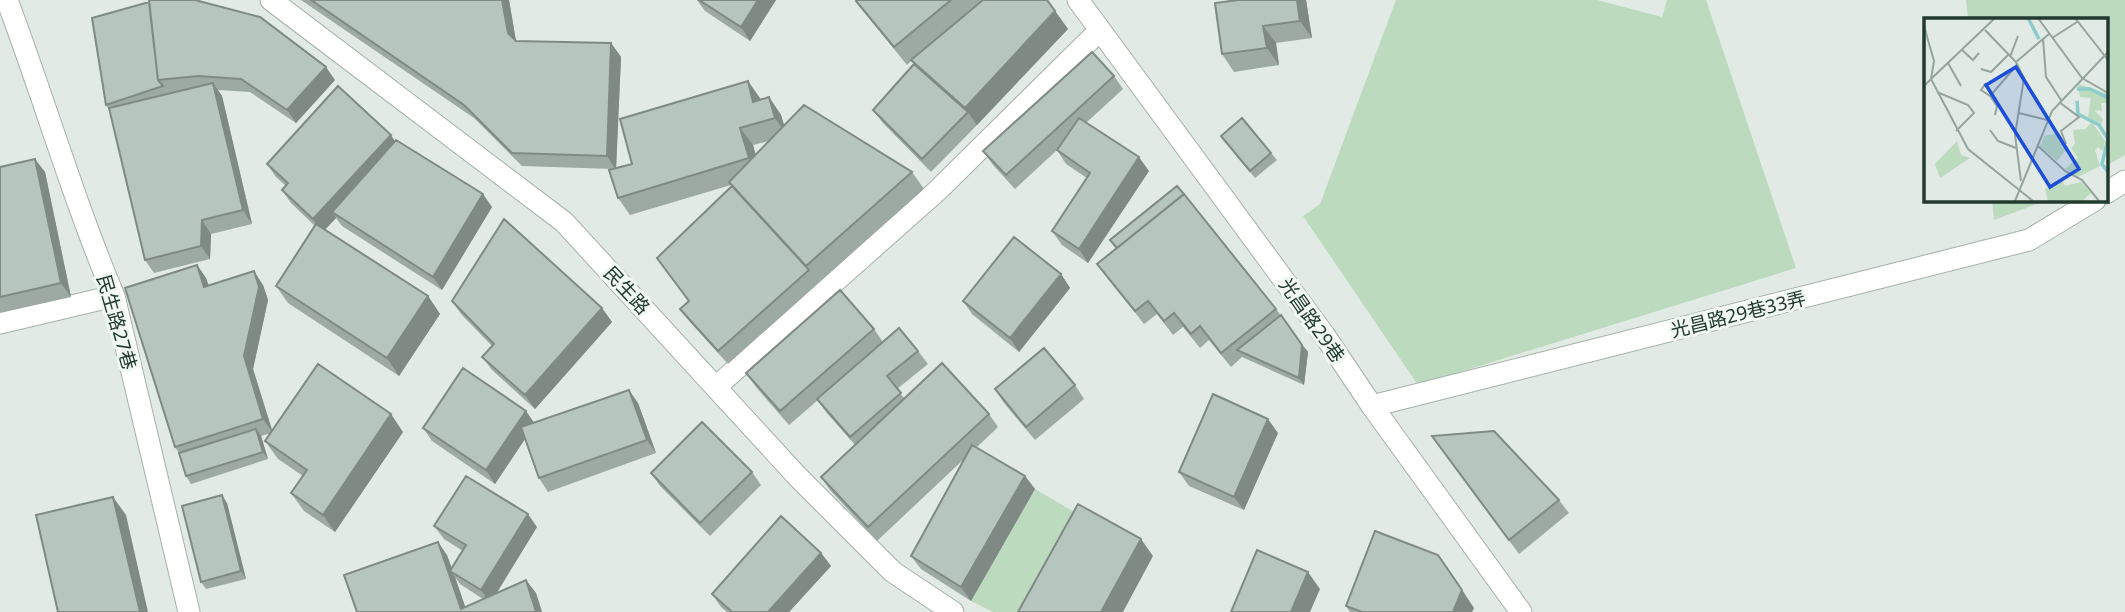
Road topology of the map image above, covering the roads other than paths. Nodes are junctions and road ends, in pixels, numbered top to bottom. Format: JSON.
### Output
{"nodes":[{"id":1,"x":7,"y":0,"type":"edge"},
{"id":2,"x":271,"y":0,"type":"edge"},
{"id":3,"x":1078,"y":0,"type":"edge"},
{"id":4,"x":1098,"y":31,"type":"junction"},
{"id":5,"x":2125,"y":181,"type":"edge"},
{"id":6,"x":2108,"y":192,"type":"edge"},
{"id":7,"x":2093,"y":201,"type":"edge"},
{"id":8,"x":114,"y":296,"type":"junction"},
{"id":9,"x":0,"y":323,"type":"edge"},
{"id":10,"x":717,"y":386,"type":"junction"},
{"id":11,"x":1371,"y":406,"type":"junction"},
{"id":12,"x":189,"y":612,"type":"edge"},
{"id":13,"x":953,"y":612,"type":"edge"},
{"id":14,"x":1521,"y":612,"type":"edge"}],
"edges":[{"from":1,"to":8,"type":"street","name":"民生路27巷"},
{"from":2,"to":10,"type":"street","name":"民生路"},
{"from":3,"to":4,"type":"street","name":"光昌路29巷"},
{"from":4,"to":10,"type":"street"},
{"from":4,"to":11,"type":"street","name":"光昌路29巷"},
{"from":5,"to":6,"type":"street"},
{"from":7,"to":11,"type":"street","name":"光昌路29巷33弄"},
{"from":8,"to":9,"type":"street"},
{"from":8,"to":12,"type":"street","name":"民生路27巷"},
{"from":10,"to":13,"type":"street","name":"民生路"},
{"from":11,"to":14,"type":"street","name":"光昌路29巷"}]}
